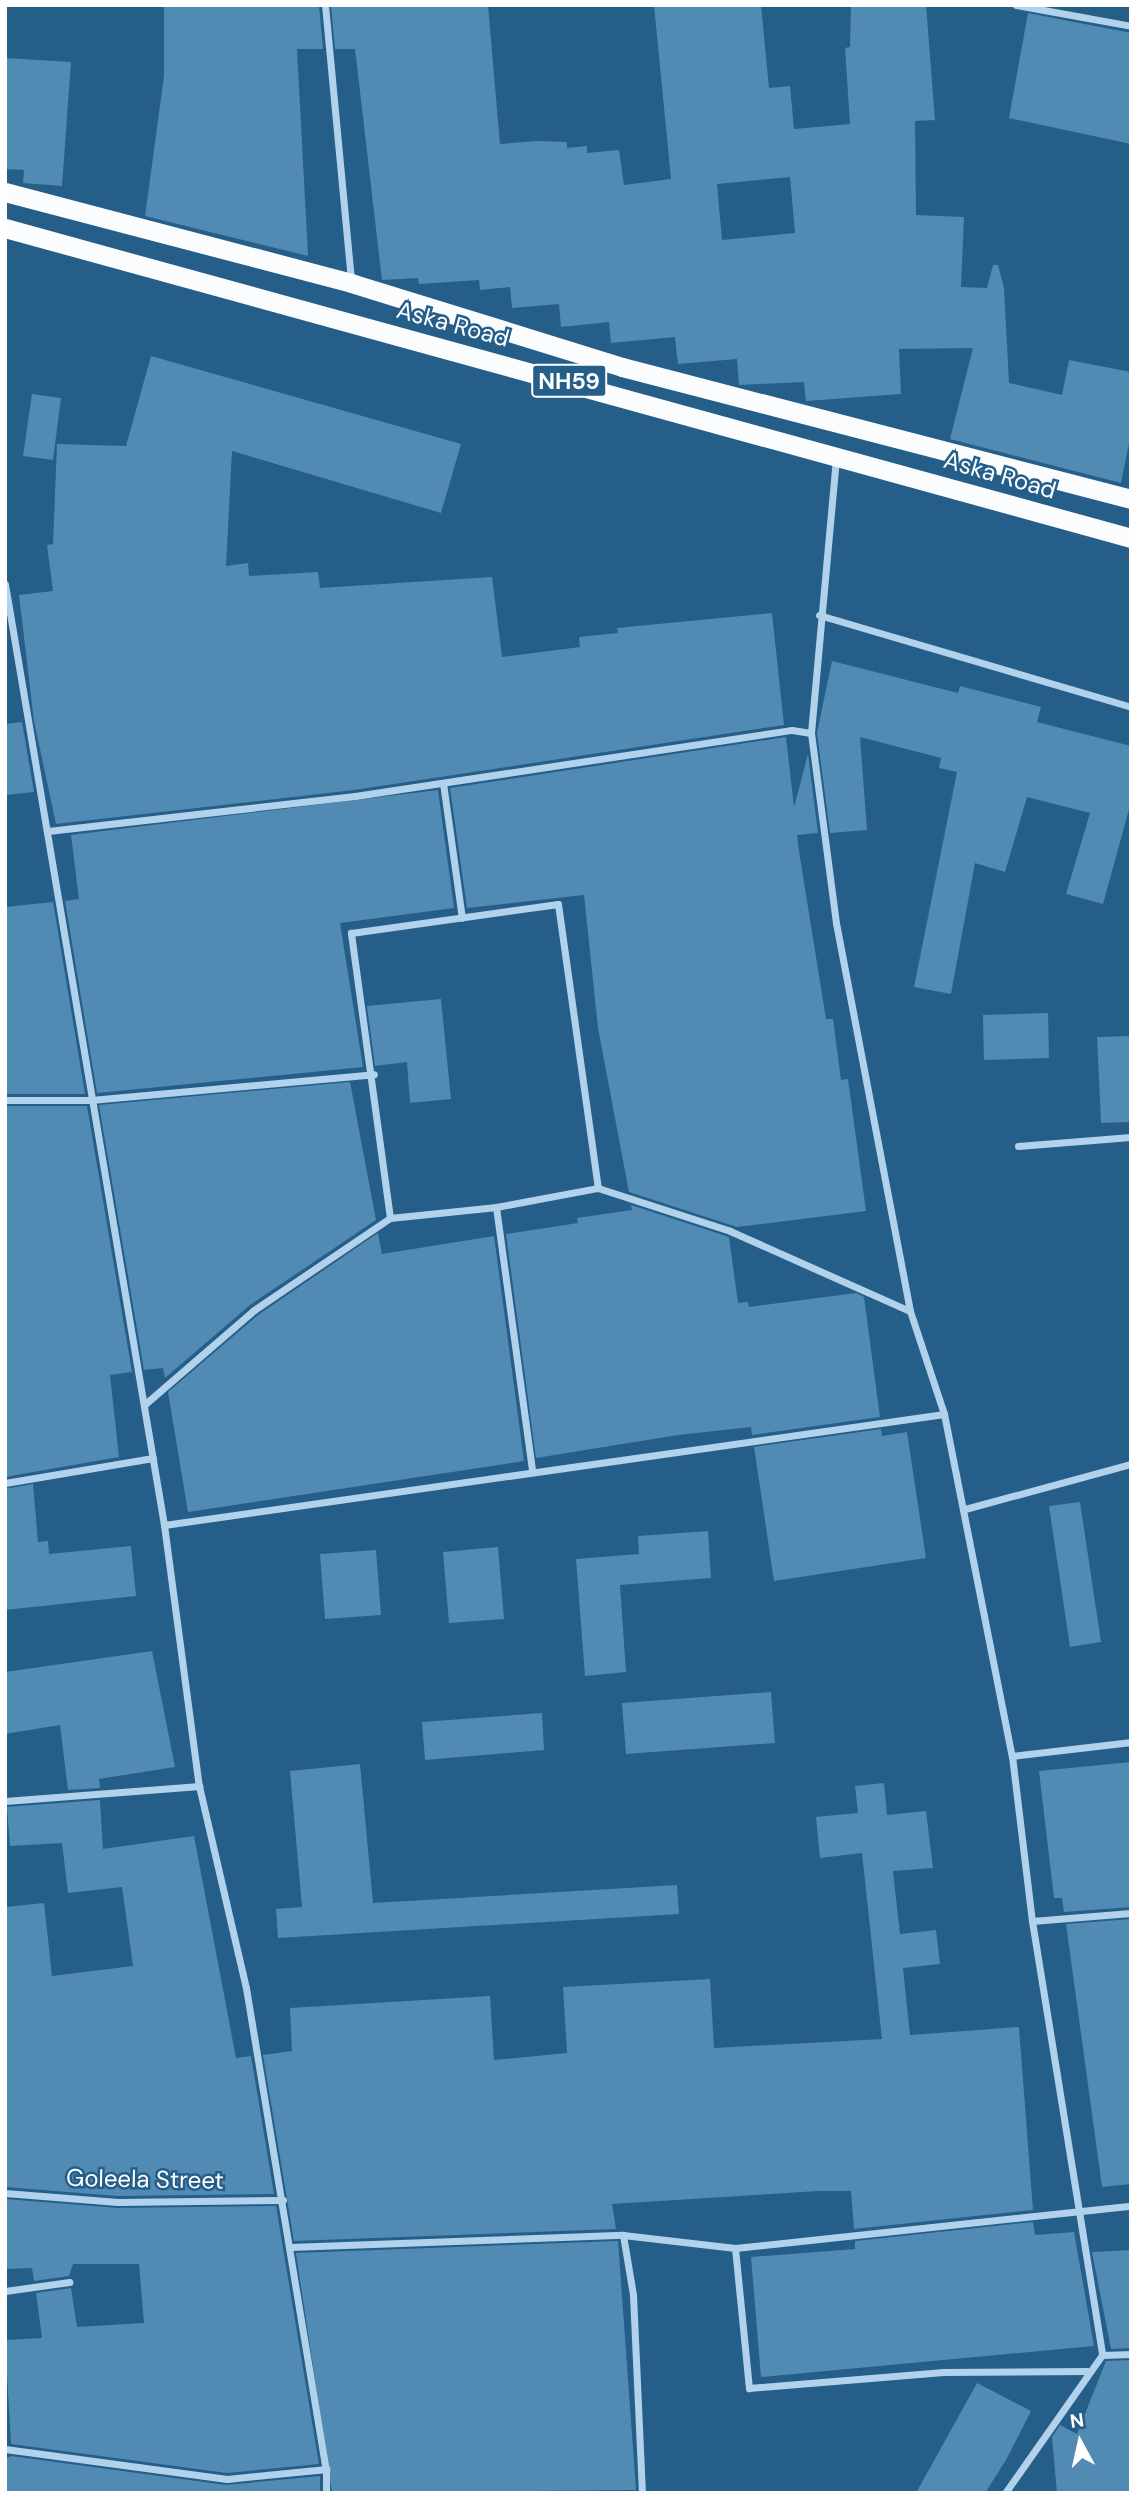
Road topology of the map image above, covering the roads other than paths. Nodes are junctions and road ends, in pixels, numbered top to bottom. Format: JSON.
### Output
{"nodes":[{"id":1,"x":325,"y":5,"type":"edge"},
{"id":2,"x":1016,"y":5,"type":"edge"},
{"id":3,"x":1131,"y":26,"type":"edge"},
{"id":4,"x":5,"y":192,"type":"edge"},
{"id":5,"x":5,"y":229,"type":"edge"},
{"id":6,"x":351,"y":283,"type":"junction"},
{"id":7,"x":837,"y":454,"type":"junction"},
{"id":8,"x":1131,"y":499,"type":"edge"},
{"id":9,"x":1131,"y":538,"type":"edge"},
{"id":10,"x":5,"y":584,"type":"edge"},
{"id":11,"x":819,"y":615,"type":"junction"},
{"id":12,"x":1131,"y":707,"type":"edge"},
{"id":13,"x":811,"y":733,"type":"junction"},
{"id":14,"x":443,"y":783,"type":"junction"},
{"id":15,"x":48,"y":831,"type":"junction"},
{"id":16,"x":462,"y":918,"type":"junction"},
{"id":17,"x":374,"y":1074,"type":"junction"},
{"id":18,"x":5,"y":1100,"type":"edge"},
{"id":19,"x":91,"y":1100,"type":"junction"},
{"id":20,"x":1131,"y":1137,"type":"edge"},
{"id":21,"x":1018,"y":1146,"type":"dead end"},
{"id":22,"x":598,"y":1188,"type":"junction"},
{"id":23,"x":496,"y":1207,"type":"junction"},
{"id":24,"x":390,"y":1218,"type":"junction"},
{"id":25,"x":911,"y":1311,"type":"junction"},
{"id":26,"x":144,"y":1405,"type":"junction"},
{"id":27,"x":944,"y":1414,"type":"junction"},
{"id":28,"x":153,"y":1458,"type":"junction"},
{"id":29,"x":1131,"y":1464,"type":"edge"},
{"id":30,"x":532,"y":1471,"type":"junction"},
{"id":31,"x":5,"y":1483,"type":"edge"},
{"id":32,"x":965,"y":1509,"type":"junction"},
{"id":33,"x":164,"y":1525,"type":"junction"},
{"id":34,"x":1131,"y":1742,"type":"edge"},
{"id":35,"x":1012,"y":1756,"type":"junction"},
{"id":36,"x":198,"y":1786,"type":"junction"},
{"id":37,"x":5,"y":1801,"type":"edge"},
{"id":38,"x":1131,"y":1913,"type":"edge"},
{"id":39,"x":1032,"y":1921,"type":"junction"},
{"id":40,"x":5,"y":2193,"type":"edge"},
{"id":41,"x":283,"y":2200,"type":"junction"},
{"id":42,"x":1131,"y":2206,"type":"edge"},
{"id":43,"x":1082,"y":2208,"type":"junction"},
{"id":44,"x":623,"y":2235,"type":"junction"},
{"id":45,"x":290,"y":2247,"type":"junction"},
{"id":46,"x":735,"y":2248,"type":"junction"},
{"id":47,"x":69,"y":2281,"type":"dead end"},
{"id":48,"x":5,"y":2291,"type":"edge"},
{"id":49,"x":1131,"y":2354,"type":"edge"},
{"id":50,"x":1102,"y":2355,"type":"junction"},
{"id":51,"x":1087,"y":2371,"type":"junction"},
{"id":52,"x":5,"y":2449,"type":"edge"},
{"id":53,"x":326,"y":2469,"type":"junction"},
{"id":54,"x":326,"y":2493,"type":"edge"},
{"id":55,"x":642,"y":2493,"type":"edge"},
{"id":56,"x":1005,"y":2493,"type":"edge"}],
"edges":[{"from":1,"to":6,"type":"street"},
{"from":2,"to":3,"type":"street"},
{"from":4,"to":6,"type":"highway","number":"NH59"},
{"from":5,"to":7,"type":"highway","name":"Aska Road","number":"NH59"},
{"from":6,"to":8,"type":"highway","number":"NH59"},
{"from":7,"to":9,"type":"highway","name":"Aska Road","number":"NH59"},
{"from":7,"to":11,"type":"street"},
{"from":10,"to":15,"type":"street"},
{"from":11,"to":12,"type":"street"},
{"from":11,"to":13,"type":"street"},
{"from":13,"to":14,"type":"street"},
{"from":13,"to":25,"type":"street"},
{"from":14,"to":15,"type":"street"},
{"from":14,"to":16,"type":"street"},
{"from":15,"to":19,"type":"street"},
{"from":16,"to":17,"type":"street"},
{"from":16,"to":22,"type":"street"},
{"from":17,"to":19,"type":"street"},
{"from":17,"to":24,"type":"street"},
{"from":18,"to":19,"type":"street"},
{"from":19,"to":26,"type":"street"},
{"from":20,"to":21,"type":"street"},
{"from":22,"to":23,"type":"street"},
{"from":22,"to":25,"type":"street"},
{"from":23,"to":24,"type":"street"},
{"from":23,"to":30,"type":"street"},
{"from":24,"to":26,"type":"street"},
{"from":25,"to":27,"type":"street"},
{"from":26,"to":28,"type":"street"},
{"from":27,"to":30,"type":"street"},
{"from":27,"to":32,"type":"street"},
{"from":28,"to":31,"type":"street"},
{"from":28,"to":33,"type":"street"},
{"from":29,"to":32,"type":"street"},
{"from":30,"to":33,"type":"street"},
{"from":32,"to":35,"type":"street"},
{"from":33,"to":36,"type":"street"},
{"from":34,"to":35,"type":"street"},
{"from":35,"to":39,"type":"street"},
{"from":36,"to":37,"type":"street"},
{"from":36,"to":41,"type":"street"},
{"from":38,"to":39,"type":"street"},
{"from":39,"to":43,"type":"street"},
{"from":40,"to":41,"type":"street","name":"Goleela Street"},
{"from":41,"to":45,"type":"street"},
{"from":42,"to":43,"type":"street"},
{"from":43,"to":46,"type":"street"},
{"from":43,"to":50,"type":"street"},
{"from":44,"to":45,"type":"street"},
{"from":44,"to":46,"type":"street"},
{"from":44,"to":55,"type":"street"},
{"from":45,"to":53,"type":"street"},
{"from":46,"to":51,"type":"street"},
{"from":47,"to":48,"type":"street"},
{"from":49,"to":50,"type":"street"},
{"from":50,"to":51,"type":"street"},
{"from":51,"to":56,"type":"street"},
{"from":52,"to":53,"type":"street"},
{"from":53,"to":54,"type":"street"}]}
